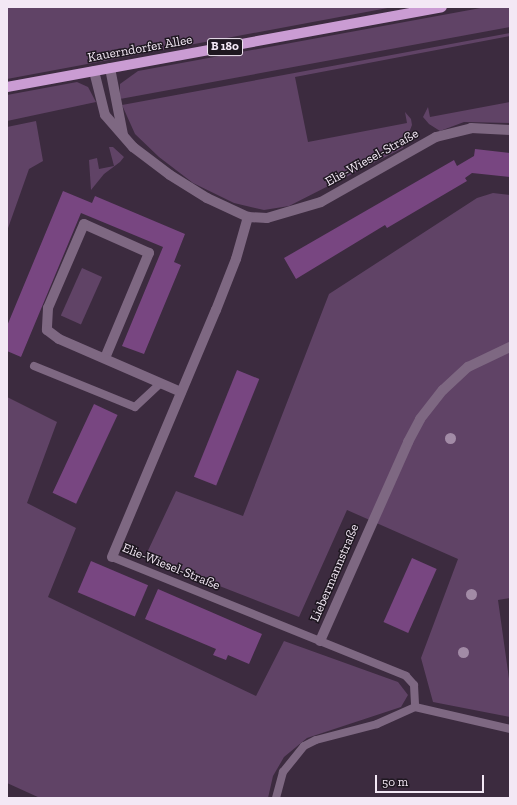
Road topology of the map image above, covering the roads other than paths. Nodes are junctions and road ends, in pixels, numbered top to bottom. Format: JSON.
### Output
{"nodes":[{"id":1,"x":442,"y":7,"type":"edge"},
{"id":2,"x":110,"y":68,"type":"junction"},
{"id":3,"x":94,"y":71,"type":"junction"},
{"id":4,"x":7,"y":87,"type":"edge"},
{"id":5,"x":510,"y":130,"type":"edge"},
{"id":6,"x":123,"y":135,"type":"junction"},
{"id":7,"x":248,"y":217,"type":"junction"},
{"id":8,"x":510,"y":347,"type":"edge"},
{"id":9,"x":105,"y":358,"type":"junction"},
{"id":10,"x":34,"y":366,"type":"dead end"},
{"id":11,"x":161,"y":383,"type":"junction"},
{"id":12,"x":181,"y":392,"type":"junction"},
{"id":13,"x":112,"y":557,"type":"joint"},
{"id":14,"x":320,"y":641,"type":"junction"},
{"id":15,"x":415,"y":707,"type":"junction"},
{"id":16,"x":510,"y":729,"type":"edge"},
{"id":17,"x":276,"y":798,"type":"edge"}],
"edges":[{"from":1,"to":2,"type":"main road","name":"Kauerndorfer Allee","number":"B 180"},
{"from":2,"to":3,"type":"main road","name":"Kauerndorfer Allee","number":"B 180"},
{"from":2,"to":6,"type":"street"},
{"from":3,"to":4,"type":"main road","name":"Kauerndorfer Allee","number":"B 180"},
{"from":3,"to":6,"type":"street","name":"Elie-Wiesel-Straße"},
{"from":5,"to":7,"type":"street","name":"Elie-Wiesel-Straße"},
{"from":6,"to":7,"type":"street","name":"Elie-Wiesel-Straße"},
{"from":7,"to":12,"type":"street","name":"Elie-Wiesel-Straße"},
{"from":8,"to":14,"type":"street","name":"Liebermannstraße"},
{"from":9,"to":9,"type":"street"},
{"from":9,"to":11,"type":"street"},
{"from":10,"to":11,"type":"lane"},
{"from":11,"to":12,"type":"street"},
{"from":12,"to":13,"type":"street","name":"Elie-Wiesel-Straße"},
{"from":13,"to":14,"type":"lane","name":"Elie-Wiesel-Straße"},
{"from":14,"to":15,"type":"lane","name":"Liebermannstraße"},
{"from":15,"to":16,"type":"lane"},
{"from":15,"to":17,"type":"lane"}]}
